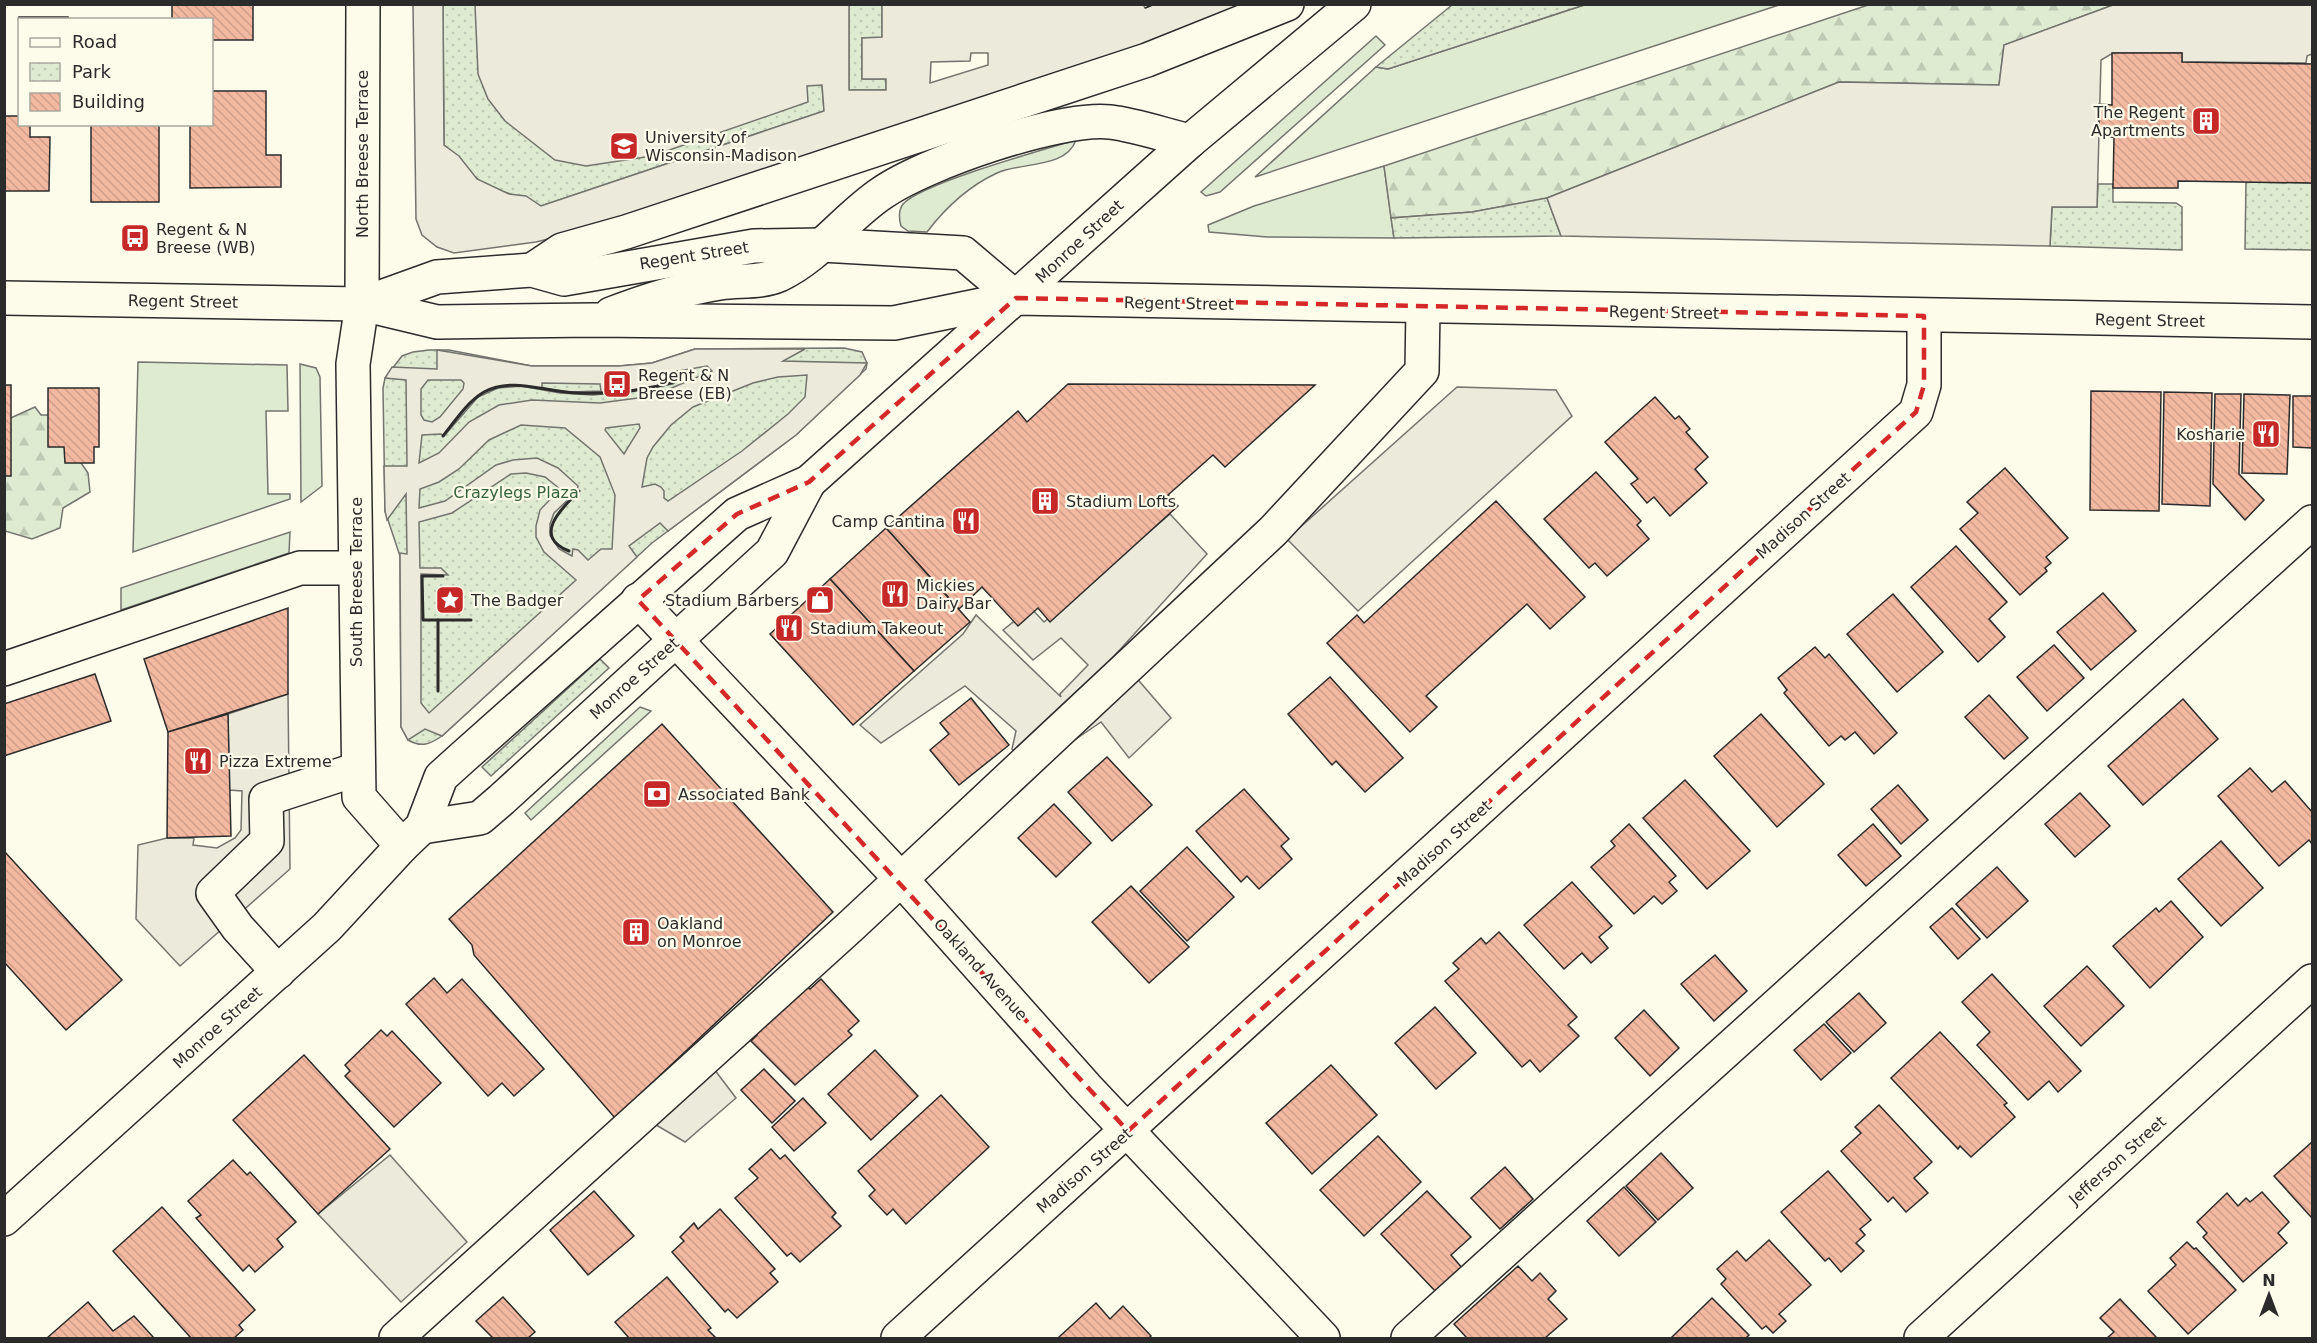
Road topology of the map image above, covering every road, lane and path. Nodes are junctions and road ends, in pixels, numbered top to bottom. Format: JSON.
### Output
{"nodes":[{"id":1,"x":363,"y":4,"type":"edge"},
{"id":2,"x":1287,"y":4,"type":"edge"},
{"id":3,"x":1354,"y":4,"type":"edge"},
{"id":4,"x":1190,"y":141,"type":"junction"},
{"id":5,"x":822,"y":245,"type":"junction"},
{"id":6,"x":532,"y":270,"type":"junction"},
{"id":7,"x":4,"y":298,"type":"edge"},
{"id":8,"x":1016,"y":298,"type":"junction"},
{"id":9,"x":362,"y":304,"type":"junction"},
{"id":10,"x":1423,"y":307,"type":"junction"},
{"id":11,"x":1924,"y":316,"type":"junction"},
{"id":12,"x":594,"y":320,"type":"junction"},
{"id":13,"x":2313,"y":322,"type":"edge"},
{"id":14,"x":809,"y":482,"type":"junction"},
{"id":15,"x":2313,"y":522,"type":"edge"},
{"id":16,"x":355,"y":568,"type":"junction"},
{"id":17,"x":638,"y":600,"type":"junction"},
{"id":18,"x":676,"y":640,"type":"junction"},
{"id":19,"x":4,"y":669,"type":"edge"},
{"id":20,"x":358,"y":769,"type":"junction"},
{"id":21,"x":412,"y":836,"type":"junction"},
{"id":22,"x":901,"y":879,"type":"junction"},
{"id":23,"x":278,"y":972,"type":"junction"},
{"id":24,"x":2313,"y":981,"type":"edge"},
{"id":25,"x":1128,"y":1131,"type":"junction"},
{"id":26,"x":4,"y":1219,"type":"edge"},
{"id":27,"x":396,"y":1338,"type":"edge"},
{"id":28,"x":898,"y":1338,"type":"edge"},
{"id":29,"x":1323,"y":1338,"type":"edge"},
{"id":30,"x":1408,"y":1338,"type":"edge"},
{"id":31,"x":1921,"y":1338,"type":"edge"}],
"edges":[{"from":1,"to":9,"type":"main road","name":"North Breese Terrace"},
{"from":2,"to":6,"type":"main road"},
{"from":3,"to":4,"type":"main road","name":"Monroe Street"},
{"from":4,"to":5,"type":"main road"},
{"from":4,"to":8,"type":"main road","name":"Monroe Street"},
{"from":5,"to":6,"type":"main road","name":"Regent Street"},
{"from":5,"to":8,"type":"main road","name":"Regent Street"},
{"from":5,"to":12,"type":"main road"},
{"from":6,"to":9,"type":"main road","name":"Regent Street"},
{"from":7,"to":9,"type":"main road","name":"Regent Street"},
{"from":8,"to":10,"type":"main road","name":"Regent Street"},
{"from":8,"to":12,"type":"main road","name":"Regent Street"},
{"from":8,"to":14,"type":"main road","name":"Monroe Street"},
{"from":9,"to":12,"type":"main road","name":"Regent Street"},
{"from":9,"to":16,"type":"main road","name":"South Breese Terrace"},
{"from":10,"to":11,"type":"main road","name":"Regent Street"},
{"from":10,"to":22,"type":"main road"},
{"from":11,"to":13,"type":"main road","name":"Regent Street"},
{"from":11,"to":25,"type":"main road","name":"Madison Street"},
{"from":14,"to":17,"type":"main road","name":"Monroe Street"},
{"from":14,"to":18,"type":"main road","name":"Monroe Street"},
{"from":15,"to":30,"type":"main road"},
{"from":16,"to":19,"type":"main road"},
{"from":16,"to":20,"type":"main road","name":"South Breese Terrace"},
{"from":17,"to":18,"type":"main road","name":"Oakland Avenue"},
{"from":17,"to":21,"type":"main road","name":"Monroe Street"},
{"from":18,"to":21,"type":"main road","name":"Monroe Street"},
{"from":18,"to":22,"type":"main road","name":"Oakland Avenue"},
{"from":20,"to":21,"type":"main road","name":"South Breese Terrace"},
{"from":20,"to":23,"type":"main road"},
{"from":21,"to":23,"type":"main road","name":"Monroe Street"},
{"from":22,"to":25,"type":"main road","name":"Oakland Avenue"},
{"from":22,"to":27,"type":"main road"},
{"from":23,"to":26,"type":"main road","name":"Monroe Street"},
{"from":24,"to":31,"type":"main road","name":"Jefferson Street"},
{"from":25,"to":28,"type":"main road","name":"Madison Street"},
{"from":25,"to":29,"type":"main road","name":"Oakland Avenue"}]}
